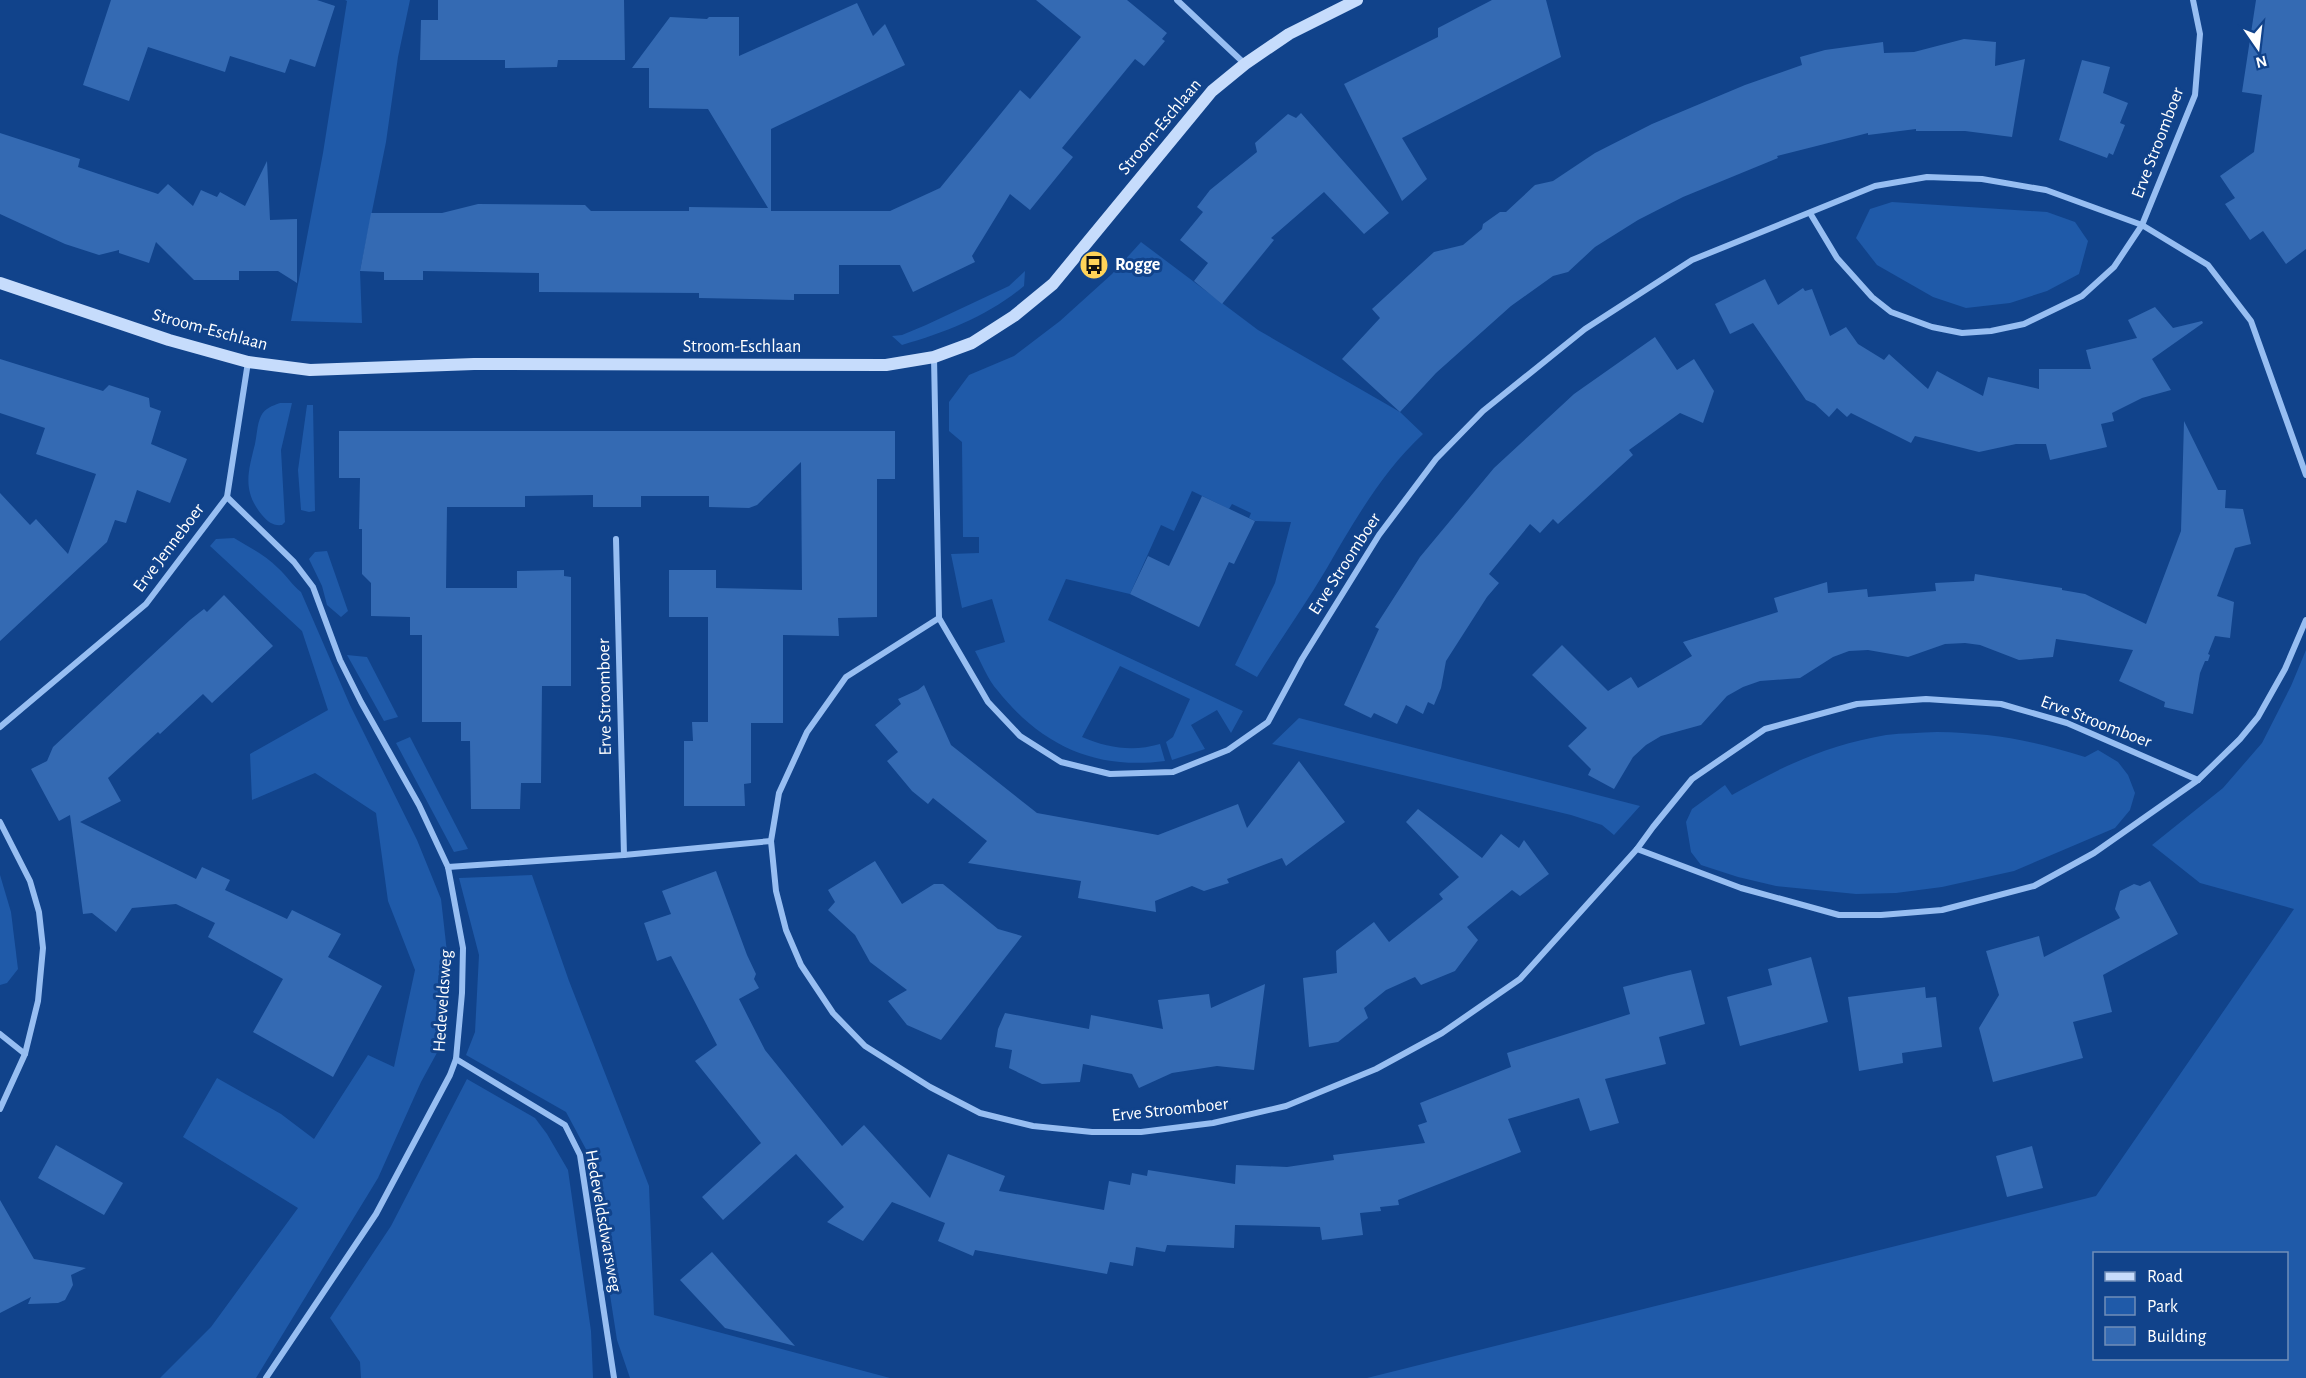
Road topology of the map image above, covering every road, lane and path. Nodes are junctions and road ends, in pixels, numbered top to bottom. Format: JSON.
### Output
{"nodes":[{"id":1,"x":1177,"y":0,"type":"edge"},
{"id":2,"x":1356,"y":0,"type":"edge"},
{"id":3,"x":2193,"y":0,"type":"edge"},
{"id":4,"x":1245,"y":64,"type":"junction"},
{"id":5,"x":1810,"y":213,"type":"junction"},
{"id":6,"x":2142,"y":225,"type":"junction"},
{"id":7,"x":0,"y":283,"type":"edge"},
{"id":8,"x":934,"y":357,"type":"junction"},
{"id":9,"x":248,"y":362,"type":"junction"},
{"id":10,"x":2306,"y":475,"type":"edge"},
{"id":11,"x":227,"y":496,"type":"junction"},
{"id":12,"x":616,"y":538,"type":"dead end"},
{"id":13,"x":939,"y":618,"type":"junction"},
{"id":14,"x":2306,"y":620,"type":"edge"},
{"id":15,"x":0,"y":727,"type":"edge"},
{"id":16,"x":2198,"y":780,"type":"junction"},
{"id":17,"x":0,"y":822,"type":"edge"},
{"id":18,"x":771,"y":841,"type":"junction"},
{"id":19,"x":1637,"y":849,"type":"junction"},
{"id":20,"x":624,"y":855,"type":"junction"},
{"id":21,"x":448,"y":867,"type":"junction"},
{"id":22,"x":0,"y":1034,"type":"edge"},
{"id":23,"x":25,"y":1054,"type":"junction"},
{"id":24,"x":456,"y":1059,"type":"junction"},
{"id":25,"x":0,"y":1109,"type":"edge"},
{"id":26,"x":266,"y":1378,"type":"edge"},
{"id":27,"x":614,"y":1378,"type":"edge"}],
"edges":[{"from":1,"to":4,"type":"street"},
{"from":2,"to":4,"type":"street","name":"Stroom-Eschlaan"},
{"from":3,"to":6,"type":"street","name":"Erve Stroomboer"},
{"from":4,"to":8,"type":"street","name":"Stroom-Eschlaan"},
{"from":5,"to":6,"type":"street","name":"Erve Stroomboer"},
{"from":5,"to":6,"type":"street","name":"Erve Stroomboer"},
{"from":5,"to":13,"type":"street","name":"Erve Stroomboer"},
{"from":6,"to":10,"type":"street","name":"Erve Stroomboer"},
{"from":7,"to":9,"type":"street","name":"Stroom-Eschlaan"},
{"from":8,"to":9,"type":"street","name":"Stroom-Eschlaan"},
{"from":8,"to":13,"type":"street","name":"Erve Stroomboer"},
{"from":9,"to":11,"type":"street","name":"Erve Jenneboer"},
{"from":11,"to":15,"type":"street","name":"Erve Jenneboer"},
{"from":11,"to":21,"type":"street","name":"Hedeveldsweg"},
{"from":12,"to":20,"type":"street","name":"Erve Stroomboer"},
{"from":13,"to":18,"type":"street","name":"Erve Stroomboer"},
{"from":14,"to":16,"type":"street"},
{"from":16,"to":19,"type":"street"},
{"from":16,"to":19,"type":"street","name":"Erve Stroomboer"},
{"from":17,"to":23,"type":"street"},
{"from":18,"to":19,"type":"street","name":"Erve Stroomboer"},
{"from":18,"to":20,"type":"street"},
{"from":20,"to":21,"type":"street"},
{"from":21,"to":24,"type":"street","name":"Hedeveldsweg"},
{"from":22,"to":23,"type":"street"},
{"from":23,"to":25,"type":"street"},
{"from":24,"to":26,"type":"street","name":"Hedeveldsweg"},
{"from":24,"to":27,"type":"street","name":"Hedeveldsdwarsweg"}]}
